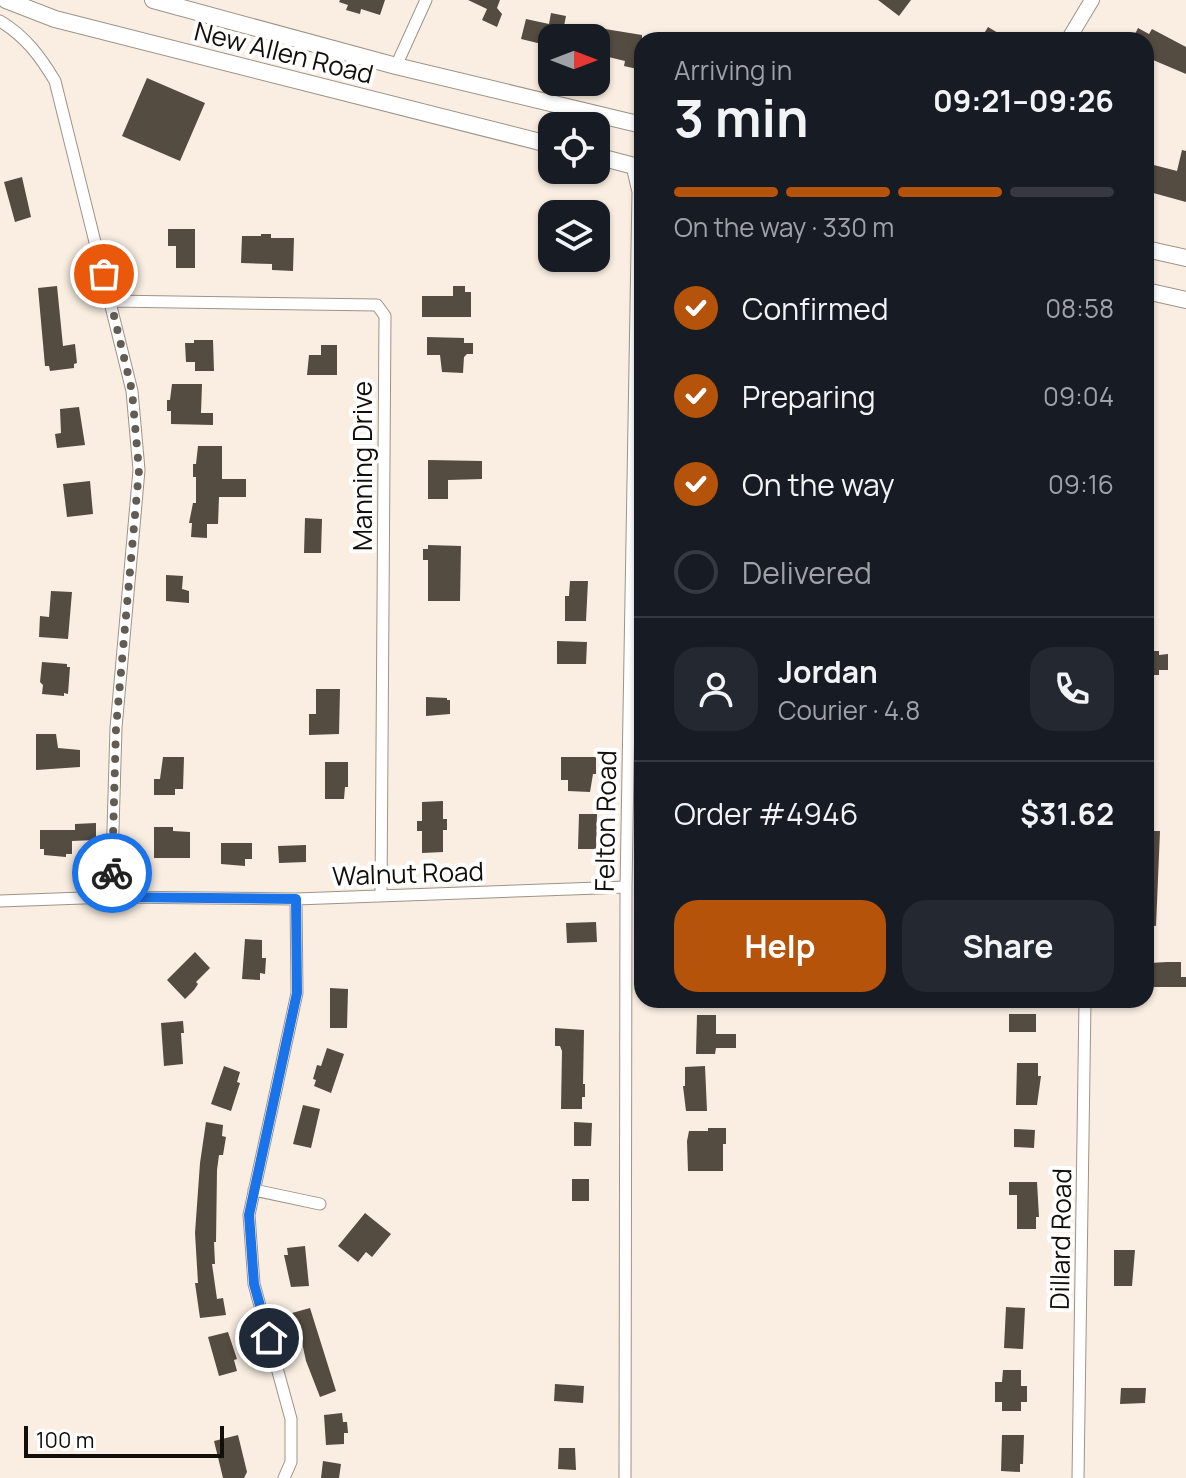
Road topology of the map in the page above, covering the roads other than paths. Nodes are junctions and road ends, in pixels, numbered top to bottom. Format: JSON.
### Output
{"nodes":[{"id":1,"x":6,"y":0,"type":"edge"},
{"id":2,"x":153,"y":0,"type":"edge"},
{"id":3,"x":426,"y":0,"type":"edge"},
{"id":4,"x":1092,"y":0,"type":"edge"},
{"id":5,"x":0,"y":21,"type":"edge"},
{"id":6,"x":1073,"y":32,"type":"edge"},
{"id":7,"x":396,"y":66,"type":"junction"},
{"id":8,"x":634,"y":123,"type":"edge"},
{"id":9,"x":538,"y":141,"type":"edge"},
{"id":10,"x":610,"y":160,"type":"edge"},
{"id":11,"x":634,"y":166,"type":"edge"},
{"id":12,"x":1154,"y":251,"type":"edge"},
{"id":13,"x":1186,"y":258,"type":"edge"},
{"id":14,"x":1154,"y":293,"type":"edge"},
{"id":15,"x":1186,"y":300,"type":"edge"},
{"id":16,"x":111,"y":301,"type":"junction"},
{"id":17,"x":634,"y":558,"type":"edge"},
{"id":18,"x":626,"y":887,"type":"junction"},
{"id":19,"x":381,"y":895,"type":"junction"},
{"id":20,"x":111,"y":897,"type":"junction"},
{"id":21,"x":296,"y":899,"type":"junction"},
{"id":22,"x":0,"y":901,"type":"edge"},
{"id":23,"x":1085,"y":1008,"type":"edge"},
{"id":24,"x":254,"y":1190,"type":"junction"},
{"id":25,"x":320,"y":1204,"type":"dead end"},
{"id":26,"x":284,"y":1478,"type":"edge"},
{"id":27,"x":625,"y":1478,"type":"edge"},
{"id":28,"x":1078,"y":1478,"type":"edge"}],
"edges":[{"from":1,"to":9,"type":"main road","name":"New Allen Road"},
{"from":2,"to":7,"type":"main road","name":"New Allen Road"},
{"from":3,"to":7,"type":"street"},
{"from":4,"to":6,"type":"street"},
{"from":5,"to":16,"type":"street"},
{"from":7,"to":8,"type":"main road","name":"New Allen Road"},
{"from":10,"to":11,"type":"main road"},
{"from":12,"to":13,"type":"main road"},
{"from":14,"to":15,"type":"main road"},
{"from":16,"to":19,"type":"street","name":"Manning Drive"},
{"from":16,"to":20,"type":"street"},
{"from":17,"to":18,"type":"street","name":"Felton Road"},
{"from":18,"to":19,"type":"street","name":"Walnut Road"},
{"from":18,"to":27,"type":"street","name":"Felton Road"},
{"from":19,"to":21,"type":"street","name":"Walnut Road"},
{"from":20,"to":21,"type":"street","name":"Walnut Road"},
{"from":20,"to":22,"type":"street","name":"Walnut Road"},
{"from":21,"to":24,"type":"street"},
{"from":23,"to":28,"type":"street","name":"Dillard Road"},
{"from":24,"to":25,"type":"street"},
{"from":24,"to":26,"type":"street"}]}
